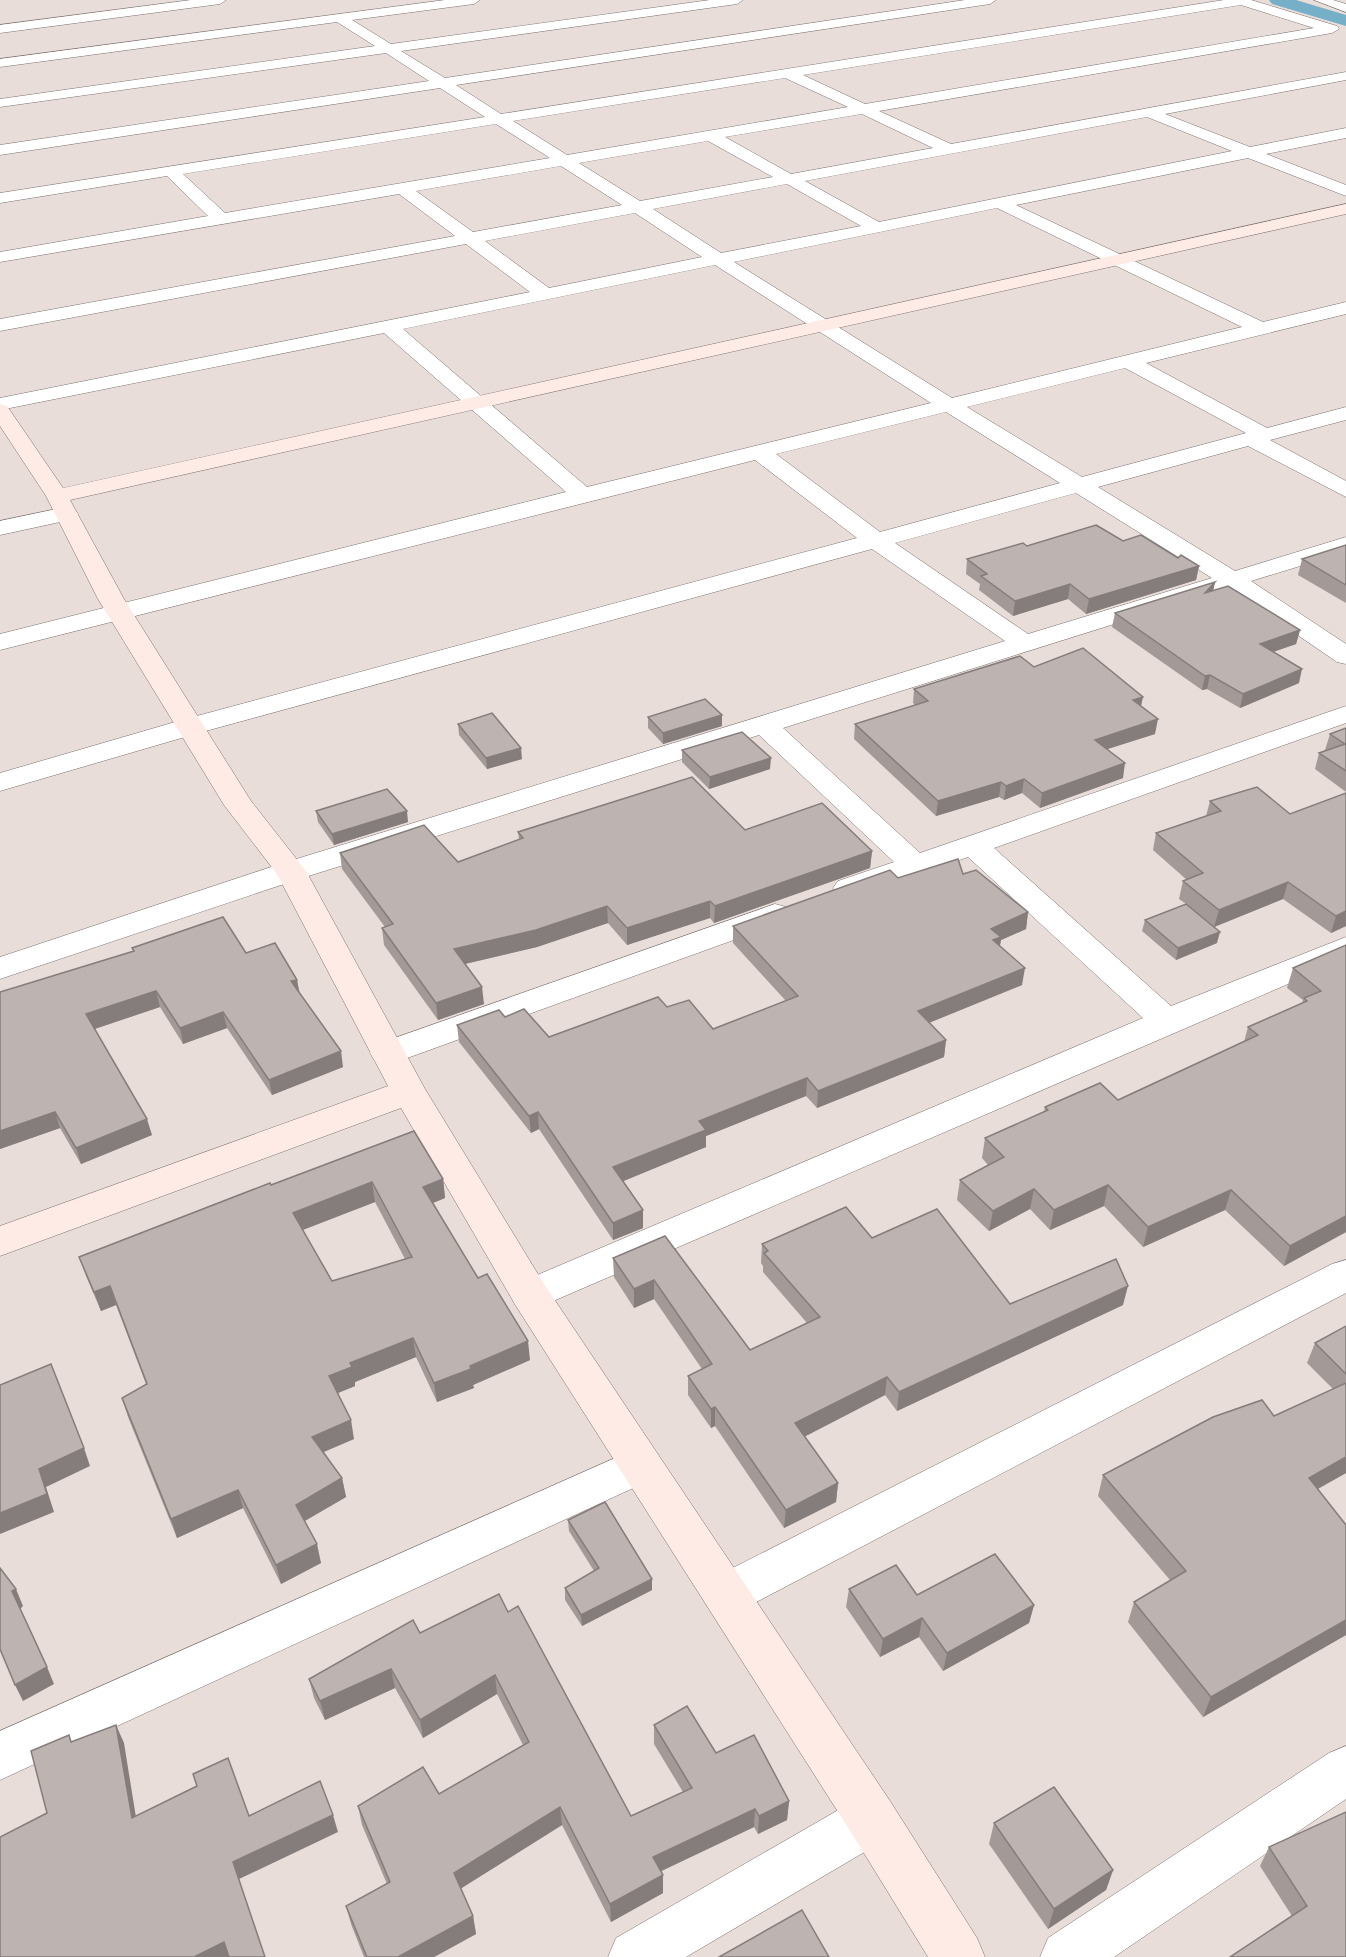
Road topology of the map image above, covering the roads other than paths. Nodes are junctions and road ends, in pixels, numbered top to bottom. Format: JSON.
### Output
{"nodes":[{"id":1,"x":220,"y":0,"type":"edge"},
{"id":2,"x":474,"y":0,"type":"edge"},
{"id":3,"x":737,"y":0,"type":"edge"},
{"id":4,"x":990,"y":0,"type":"edge"},
{"id":5,"x":1320,"y":0,"type":"edge"},
{"id":6,"x":1240,"y":1,"type":"edge"},
{"id":7,"x":1346,"y":8,"type":"edge"},
{"id":8,"x":340,"y":18,"type":"junction"},
{"id":9,"x":590,"y":22,"type":"junction"},
{"id":10,"x":0,"y":29,"type":"edge"},
{"id":11,"x":1339,"y":31,"type":"edge"},
{"id":12,"x":610,"y":32,"type":"dead end"},
{"id":13,"x":1038,"y":33,"type":"junction"},
{"id":14,"x":631,"y":41,"type":"dead end"},
{"id":15,"x":1070,"y":45,"type":"dead end"},
{"id":16,"x":129,"y":46,"type":"junction"},
{"id":17,"x":386,"y":50,"type":"junction"},
{"id":18,"x":651,"y":51,"type":"junction"},
{"id":19,"x":1091,"y":53,"type":"dead end"},
{"id":20,"x":669,"y":61,"type":"dead end"},
{"id":21,"x":0,"y":63,"type":"edge"},
{"id":22,"x":1123,"y":65,"type":"junction"},
{"id":23,"x":787,"y":73,"type":"junction"},
{"id":24,"x":697,"y":75,"type":"dead end"},
{"id":25,"x":1346,"y":76,"type":"edge"},
{"id":26,"x":1153,"y":77,"type":"dead end"},
{"id":27,"x":168,"y":80,"type":"junction"},
{"id":28,"x":439,"y":83,"type":"junction"},
{"id":29,"x":716,"y":85,"type":"junction"},
{"id":30,"x":1184,"y":88,"type":"dead end"},
{"id":31,"x":1215,"y":99,"type":"junction"},
{"id":32,"x":315,"y":102,"type":"junction"},
{"id":33,"x":0,"y":103,"type":"edge"},
{"id":34,"x":864,"y":110,"type":"junction"},
{"id":35,"x":1146,"y":112,"type":"junction"},
{"id":36,"x":332,"y":115,"type":"dead end"},
{"id":37,"x":212,"y":118,"type":"junction"},
{"id":38,"x":498,"y":119,"type":"junction"},
{"id":39,"x":350,"y":127,"type":"dead end"},
{"id":40,"x":1346,"y":134,"type":"edge"},
{"id":41,"x":711,"y":136,"type":"junction"},
{"id":42,"x":367,"y":139,"type":"junction"},
{"id":43,"x":948,"y":149,"type":"junction"},
{"id":44,"x":0,"y":150,"type":"edge"},
{"id":45,"x":1252,"y":152,"type":"junction"},
{"id":46,"x":564,"y":160,"type":"junction"},
{"id":47,"x":170,"y":170,"type":"junction"},
{"id":48,"x":788,"y":178,"type":"junction"},
{"id":49,"x":402,"y":188,"type":"junction"},
{"id":50,"x":1346,"y":191,"type":"edge"},
{"id":51,"x":0,"y":198,"type":"edge"},
{"id":52,"x":999,"y":203,"type":"junction"},
{"id":53,"x":636,"y":206,"type":"junction"},
{"id":54,"x":1346,"y":209,"type":"edge"},
{"id":55,"x":220,"y":218,"type":"junction"},
{"id":56,"x":876,"y":226,"type":"junction"},
{"id":57,"x":471,"y":236,"type":"junction"},
{"id":58,"x":0,"y":257,"type":"edge"},
{"id":59,"x":717,"y":259,"type":"junction"},
{"id":60,"x":1117,"y":260,"type":"junction"},
{"id":61,"x":544,"y":293,"type":"junction"},
{"id":62,"x":1346,"y":308,"type":"edge"},
{"id":63,"x":0,"y":325,"type":"edge"},
{"id":64,"x":387,"y":325,"type":"junction"},
{"id":65,"x":819,"y":325,"type":"junction"},
{"id":66,"x":1261,"y":329,"type":"junction"},
{"id":67,"x":1130,"y":363,"type":"junction"},
{"id":68,"x":477,"y":401,"type":"junction"},
{"id":69,"x":0,"y":404,"type":"edge"},
{"id":70,"x":951,"y":406,"type":"junction"},
{"id":71,"x":1346,"y":413,"type":"edge"},
{"id":72,"x":4,"y":423,"type":"edge"},
{"id":73,"x":1259,"y":437,"type":"junction"},
{"id":74,"x":759,"y":452,"type":"junction"},
{"id":75,"x":1077,"y":485,"type":"junction"},
{"id":76,"x":1346,"y":490,"type":"edge"},
{"id":77,"x":583,"y":495,"type":"junction"},
{"id":78,"x":62,"y":505,"type":"junction"},
{"id":79,"x":0,"y":528,"type":"edge"},
{"id":80,"x":875,"y":540,"type":"junction"},
{"id":81,"x":1346,"y":544,"type":"edge"},
{"id":82,"x":1233,"y":580,"type":"junction"},
{"id":83,"x":119,"y":612,"type":"junction"},
{"id":84,"x":0,"y":642,"type":"edge"},
{"id":85,"x":1027,"y":645,"type":"junction"},
{"id":86,"x":1346,"y":656,"type":"edge"},
{"id":87,"x":1346,"y":714,"type":"edge"},
{"id":88,"x":192,"y":726,"type":"junction"},
{"id":89,"x":765,"y":726,"type":"junction"},
{"id":90,"x":0,"y":782,"type":"edge"},
{"id":91,"x":972,"y":844,"type":"junction"},
{"id":92,"x":914,"y":864,"type":"junction"},
{"id":93,"x":291,"y":871,"type":"junction"},
{"id":94,"x":1346,"y":947,"type":"edge"},
{"id":95,"x":0,"y":968,"type":"edge"},
{"id":96,"x":1167,"y":1020,"type":"junction"},
{"id":97,"x":387,"y":1053,"type":"junction"},
{"id":98,"x":409,"y":1092,"type":"junction"},
{"id":99,"x":0,"y":1241,"type":"edge"},
{"id":100,"x":1341,"y":1285,"type":"edge"},
{"id":101,"x":530,"y":1295,"type":"junction"},
{"id":102,"x":640,"y":1465,"type":"junction"},
{"id":103,"x":727,"y":1594,"type":"junction"},
{"id":104,"x":0,"y":1756,"type":"edge"},
{"id":105,"x":1346,"y":1770,"type":"edge"},
{"id":106,"x":872,"y":1819,"type":"junction"},
{"id":107,"x":635,"y":1957,"type":"edge"},
{"id":108,"x":958,"y":1957,"type":"edge"},
{"id":109,"x":1067,"y":1957,"type":"edge"}],
"edges":[{"from":1,"to":10,"type":"street"},
{"from":2,"to":8,"type":"street"},
{"from":3,"to":9,"type":"street"},
{"from":4,"to":18,"type":"street"},
{"from":5,"to":7,"type":"street"},
{"from":6,"to":11,"type":"street"},
{"from":6,"to":13,"type":"street"},
{"from":8,"to":16,"type":"street"},
{"from":8,"to":17,"type":"street"},
{"from":9,"to":12,"type":"street"},
{"from":9,"to":17,"type":"street"},
{"from":11,"to":22,"type":"street"},
{"from":13,"to":15,"type":"street"},
{"from":13,"to":23,"type":"street"},
{"from":14,"to":18,"type":"street"},
{"from":16,"to":21,"type":"street"},
{"from":16,"to":27,"type":"street"},
{"from":17,"to":27,"type":"street"},
{"from":17,"to":28,"type":"street"},
{"from":18,"to":20,"type":"street"},
{"from":18,"to":28,"type":"street"},
{"from":19,"to":22,"type":"street"},
{"from":22,"to":26,"type":"street"},
{"from":22,"to":34,"type":"street"},
{"from":23,"to":29,"type":"street"},
{"from":23,"to":34,"type":"street"},
{"from":24,"to":29,"type":"street"},
{"from":25,"to":31,"type":"street"},
{"from":27,"to":33,"type":"street"},
{"from":27,"to":37,"type":"street"},
{"from":28,"to":32,"type":"street"},
{"from":28,"to":38,"type":"street"},
{"from":29,"to":38,"type":"street"},
{"from":30,"to":31,"type":"street"},
{"from":31,"to":35,"type":"street"},
{"from":32,"to":36,"type":"street"},
{"from":32,"to":37,"type":"street"},
{"from":34,"to":41,"type":"street"},
{"from":34,"to":43,"type":"street"},
{"from":35,"to":43,"type":"street"},
{"from":35,"to":45,"type":"street"},
{"from":37,"to":44,"type":"street"},
{"from":38,"to":42,"type":"street"},
{"from":38,"to":46,"type":"street"},
{"from":39,"to":42,"type":"street"},
{"from":40,"to":45,"type":"street"},
{"from":41,"to":46,"type":"street"},
{"from":41,"to":48,"type":"street"},
{"from":42,"to":47,"type":"street"},
{"from":43,"to":48,"type":"street"},
{"from":45,"to":50,"type":"street"},
{"from":45,"to":52,"type":"street"},
{"from":46,"to":49,"type":"street"},
{"from":46,"to":53,"type":"street"},
{"from":47,"to":51,"type":"street"},
{"from":47,"to":55,"type":"street"},
{"from":48,"to":53,"type":"street"},
{"from":48,"to":56,"type":"street"},
{"from":49,"to":55,"type":"street"},
{"from":49,"to":57,"type":"street"},
{"from":52,"to":56,"type":"street"},
{"from":52,"to":60,"type":"street"},
{"from":53,"to":57,"type":"street"},
{"from":53,"to":59,"type":"street"},
{"from":54,"to":60,"type":"street"},
{"from":55,"to":58,"type":"street"},
{"from":56,"to":59,"type":"street"},
{"from":57,"to":61,"type":"street"},
{"from":57,"to":63,"type":"street"},
{"from":59,"to":61,"type":"street"},
{"from":59,"to":65,"type":"street"},
{"from":60,"to":65,"type":"street"},
{"from":60,"to":66,"type":"street"},
{"from":61,"to":64,"type":"street"},
{"from":62,"to":66,"type":"street"},
{"from":64,"to":68,"type":"street"},
{"from":64,"to":69,"type":"street"},
{"from":65,"to":68,"type":"street"},
{"from":65,"to":70,"type":"street"},
{"from":66,"to":67,"type":"street"},
{"from":67,"to":70,"type":"street"},
{"from":67,"to":73,"type":"street"},
{"from":68,"to":77,"type":"street"},
{"from":68,"to":78,"type":"street"},
{"from":70,"to":74,"type":"street"},
{"from":70,"to":75,"type":"street"},
{"from":71,"to":73,"type":"street"},
{"from":72,"to":78,"type":"street"},
{"from":73,"to":75,"type":"street"},
{"from":73,"to":76,"type":"street"},
{"from":74,"to":77,"type":"street"},
{"from":74,"to":80,"type":"street"},
{"from":75,"to":80,"type":"street"},
{"from":75,"to":82,"type":"street"},
{"from":77,"to":83,"type":"street"},
{"from":78,"to":79,"type":"street"},
{"from":78,"to":83,"type":"street"},
{"from":80,"to":85,"type":"street"},
{"from":80,"to":88,"type":"street"},
{"from":81,"to":82,"type":"street"},
{"from":82,"to":85,"type":"street"},
{"from":82,"to":86,"type":"street"},
{"from":83,"to":84,"type":"street"},
{"from":83,"to":88,"type":"street"},
{"from":85,"to":89,"type":"street"},
{"from":87,"to":91,"type":"street"},
{"from":88,"to":90,"type":"street"},
{"from":88,"to":93,"type":"street"},
{"from":89,"to":92,"type":"street"},
{"from":89,"to":93,"type":"street"},
{"from":91,"to":92,"type":"street"},
{"from":91,"to":96,"type":"street"},
{"from":92,"to":97,"type":"street"},
{"from":93,"to":95,"type":"street"},
{"from":93,"to":97,"type":"street"},
{"from":94,"to":96,"type":"street"},
{"from":96,"to":101,"type":"street"},
{"from":97,"to":98,"type":"street"},
{"from":98,"to":99,"type":"street"},
{"from":98,"to":101,"type":"street"},
{"from":100,"to":103,"type":"street"},
{"from":101,"to":102,"type":"street"},
{"from":102,"to":103,"type":"street"},
{"from":102,"to":104,"type":"street"},
{"from":103,"to":106,"type":"street"},
{"from":105,"to":109,"type":"street"},
{"from":106,"to":107,"type":"street"},
{"from":106,"to":108,"type":"street"}]}
